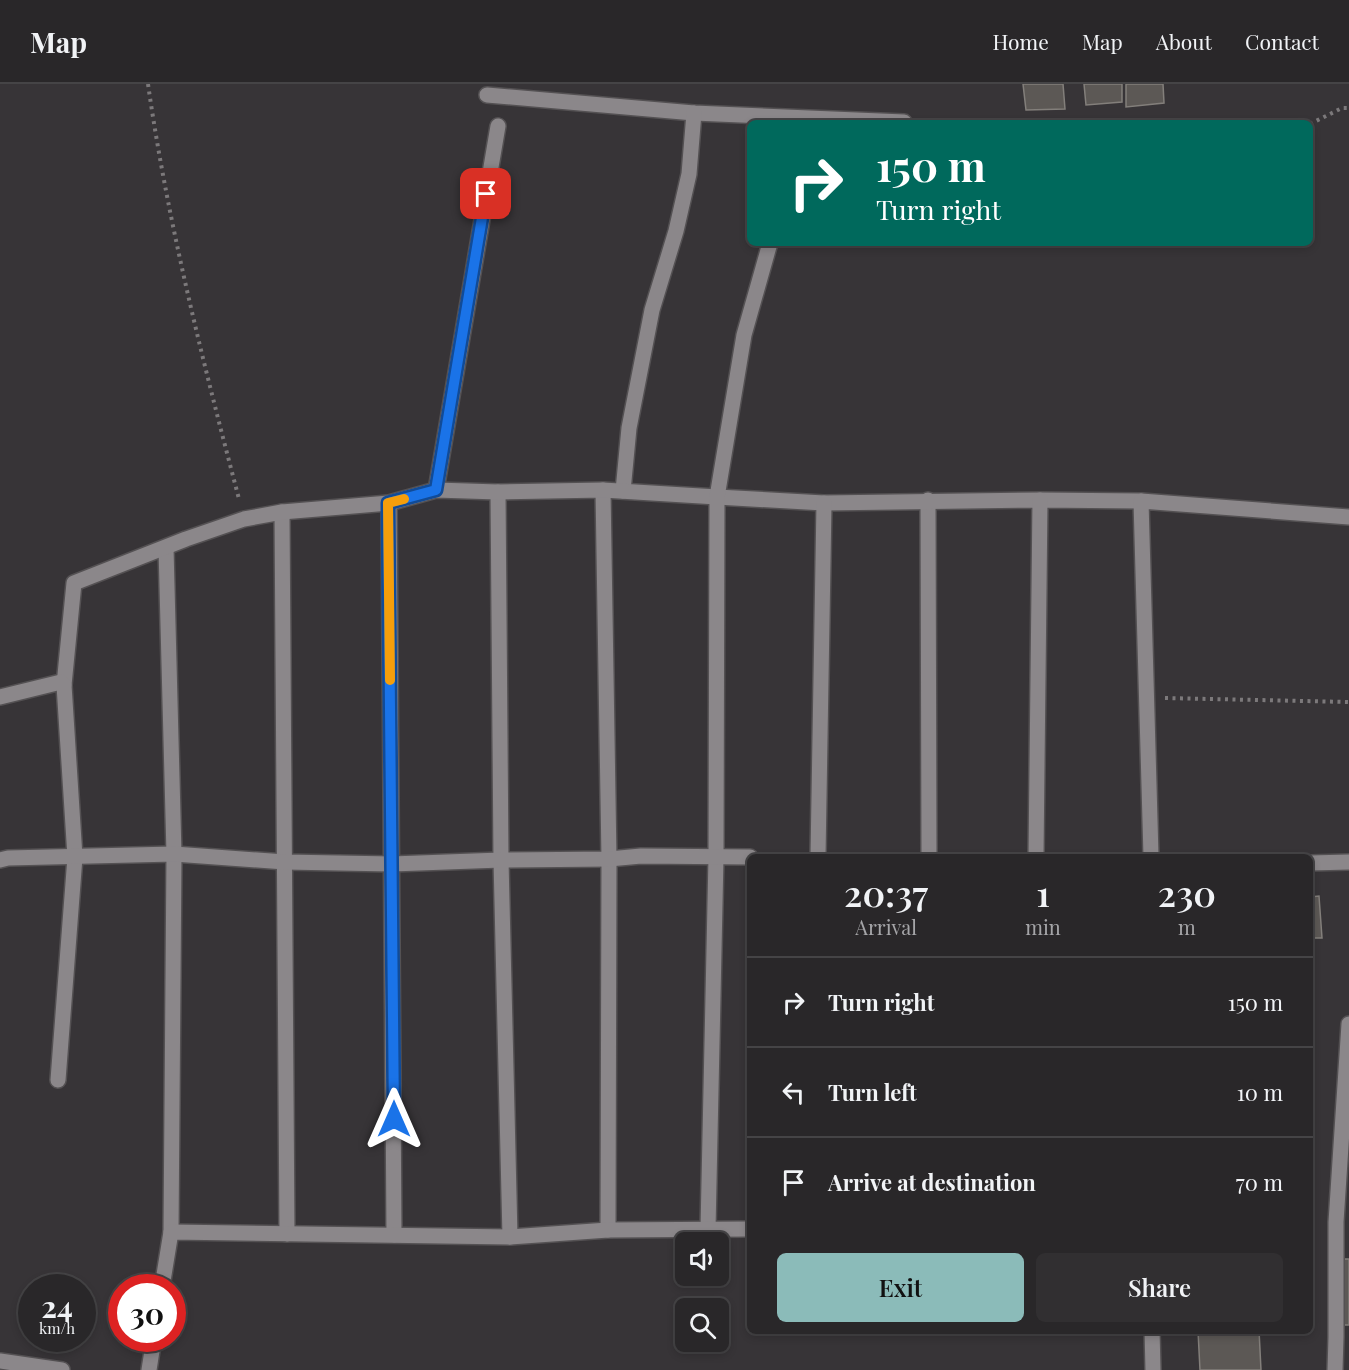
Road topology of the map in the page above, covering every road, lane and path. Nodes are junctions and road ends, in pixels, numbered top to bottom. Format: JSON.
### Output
{"nodes":[{"id":1,"x":148,"y":84,"type":"edge"},
{"id":2,"x":487,"y":95,"type":"dead end"},
{"id":3,"x":1349,"y":108,"type":"edge"},
{"id":4,"x":694,"y":113,"type":"junction"},
{"id":5,"x":786,"y":120,"type":"edge"},
{"id":6,"x":1313,"y":122,"type":"edge"},
{"id":7,"x":498,"y":126,"type":"dead end"},
{"id":8,"x":769,"y":246,"type":"edge"},
{"id":9,"x":436,"y":490,"type":"junction"},
{"id":10,"x":603,"y":490,"type":"junction"},
{"id":11,"x":623,"y":491,"type":"junction"},
{"id":12,"x":498,"y":492,"type":"junction"},
{"id":13,"x":717,"y":497,"type":"junction"},
{"id":14,"x":928,"y":500,"type":"junction"},
{"id":15,"x":1040,"y":500,"type":"junction"},
{"id":16,"x":1141,"y":501,"type":"junction"},
{"id":17,"x":388,"y":503,"type":"junction"},
{"id":18,"x":824,"y":503,"type":"junction"},
{"id":19,"x":282,"y":512,"type":"junction"},
{"id":20,"x":1349,"y":517,"type":"edge"},
{"id":21,"x":244,"y":519,"type":"junction"},
{"id":22,"x":166,"y":548,"type":"junction"},
{"id":23,"x":64,"y":685,"type":"junction"},
{"id":24,"x":0,"y":697,"type":"edge"},
{"id":25,"x":1147,"y":698,"type":"junction"},
{"id":26,"x":1349,"y":702,"type":"edge"},
{"id":27,"x":174,"y":854,"type":"junction"},
{"id":28,"x":818,"y":854,"type":"edge"},
{"id":29,"x":929,"y":854,"type":"edge"},
{"id":30,"x":1036,"y":854,"type":"edge"},
{"id":31,"x":1151,"y":854,"type":"edge"},
{"id":32,"x":75,"y":857,"type":"junction"},
{"id":33,"x":716,"y":857,"type":"junction"},
{"id":34,"x":747,"y":857,"type":"edge"},
{"id":35,"x":609,"y":859,"type":"junction"},
{"id":36,"x":0,"y":860,"type":"edge"},
{"id":37,"x":501,"y":860,"type":"junction"},
{"id":38,"x":285,"y":862,"type":"junction"},
{"id":39,"x":1349,"y":862,"type":"edge"},
{"id":40,"x":1313,"y":863,"type":"edge"},
{"id":41,"x":392,"y":864,"type":"junction"},
{"id":42,"x":1349,"y":1024,"type":"edge"},
{"id":43,"x":1348,"y":1059,"type":"edge"},
{"id":44,"x":58,"y":1080,"type":"dead end"},
{"id":45,"x":1342,"y":1222,"type":"edge"},
{"id":46,"x":747,"y":1228,"type":"edge"},
{"id":47,"x":708,"y":1229,"type":"junction"},
{"id":48,"x":608,"y":1230,"type":"junction"},
{"id":49,"x":171,"y":1232,"type":"junction"},
{"id":50,"x":287,"y":1234,"type":"junction"},
{"id":51,"x":394,"y":1235,"type":"junction"},
{"id":52,"x":510,"y":1237,"type":"junction"},
{"id":53,"x":164,"y":1274,"type":"edge"},
{"id":54,"x":1152,"y":1334,"type":"edge"},
{"id":55,"x":152,"y":1352,"type":"edge"},
{"id":56,"x":0,"y":1361,"type":"edge"},
{"id":57,"x":62,"y":1370,"type":"edge"},
{"id":58,"x":149,"y":1370,"type":"edge"},
{"id":59,"x":1153,"y":1370,"type":"edge"},
{"id":60,"x":1335,"y":1370,"type":"edge"}],
"edges":[{"from":1,"to":21,"type":"path"},
{"from":2,"to":4,"type":"street"},
{"from":3,"to":6,"type":"path"},
{"from":4,"to":5,"type":"street"},
{"from":4,"to":11,"type":"street"},
{"from":7,"to":9,"type":"street"},
{"from":8,"to":13,"type":"street"},
{"from":9,"to":12,"type":"street"},
{"from":9,"to":17,"type":"street"},
{"from":10,"to":11,"type":"street"},
{"from":10,"to":12,"type":"street"},
{"from":10,"to":35,"type":"street"},
{"from":11,"to":13,"type":"street"},
{"from":12,"to":37,"type":"street"},
{"from":13,"to":18,"type":"street"},
{"from":13,"to":33,"type":"street"},
{"from":14,"to":15,"type":"street"},
{"from":14,"to":18,"type":"street"},
{"from":14,"to":29,"type":"street"},
{"from":15,"to":16,"type":"street"},
{"from":15,"to":30,"type":"street"},
{"from":16,"to":20,"type":"street"},
{"from":16,"to":25,"type":"street"},
{"from":17,"to":19,"type":"street"},
{"from":17,"to":41,"type":"street"},
{"from":18,"to":28,"type":"street"},
{"from":19,"to":21,"type":"street"},
{"from":19,"to":38,"type":"street"},
{"from":21,"to":22,"type":"street"},
{"from":22,"to":23,"type":"street"},
{"from":22,"to":27,"type":"street"},
{"from":23,"to":24,"type":"street"},
{"from":23,"to":32,"type":"street"},
{"from":25,"to":26,"type":"path"},
{"from":25,"to":31,"type":"street"},
{"from":27,"to":32,"type":"street"},
{"from":27,"to":38,"type":"street"},
{"from":27,"to":49,"type":"street"},
{"from":32,"to":36,"type":"street"},
{"from":32,"to":44,"type":"street"},
{"from":33,"to":34,"type":"street"},
{"from":33,"to":35,"type":"street"},
{"from":33,"to":47,"type":"street"},
{"from":35,"to":37,"type":"street"},
{"from":35,"to":48,"type":"street"},
{"from":37,"to":41,"type":"street"},
{"from":37,"to":52,"type":"street"},
{"from":38,"to":41,"type":"street"},
{"from":38,"to":50,"type":"street"},
{"from":39,"to":40,"type":"street"},
{"from":41,"to":51,"type":"street"},
{"from":42,"to":43,"type":"street"},
{"from":43,"to":45,"type":"street"},
{"from":45,"to":60,"type":"street"},
{"from":46,"to":47,"type":"street"},
{"from":47,"to":48,"type":"street"},
{"from":48,"to":52,"type":"street"},
{"from":49,"to":50,"type":"street"},
{"from":49,"to":53,"type":"street"},
{"from":50,"to":51,"type":"street"},
{"from":51,"to":52,"type":"street"},
{"from":54,"to":59,"type":"street"},
{"from":55,"to":58,"type":"street"},
{"from":56,"to":57,"type":"street"}]}
